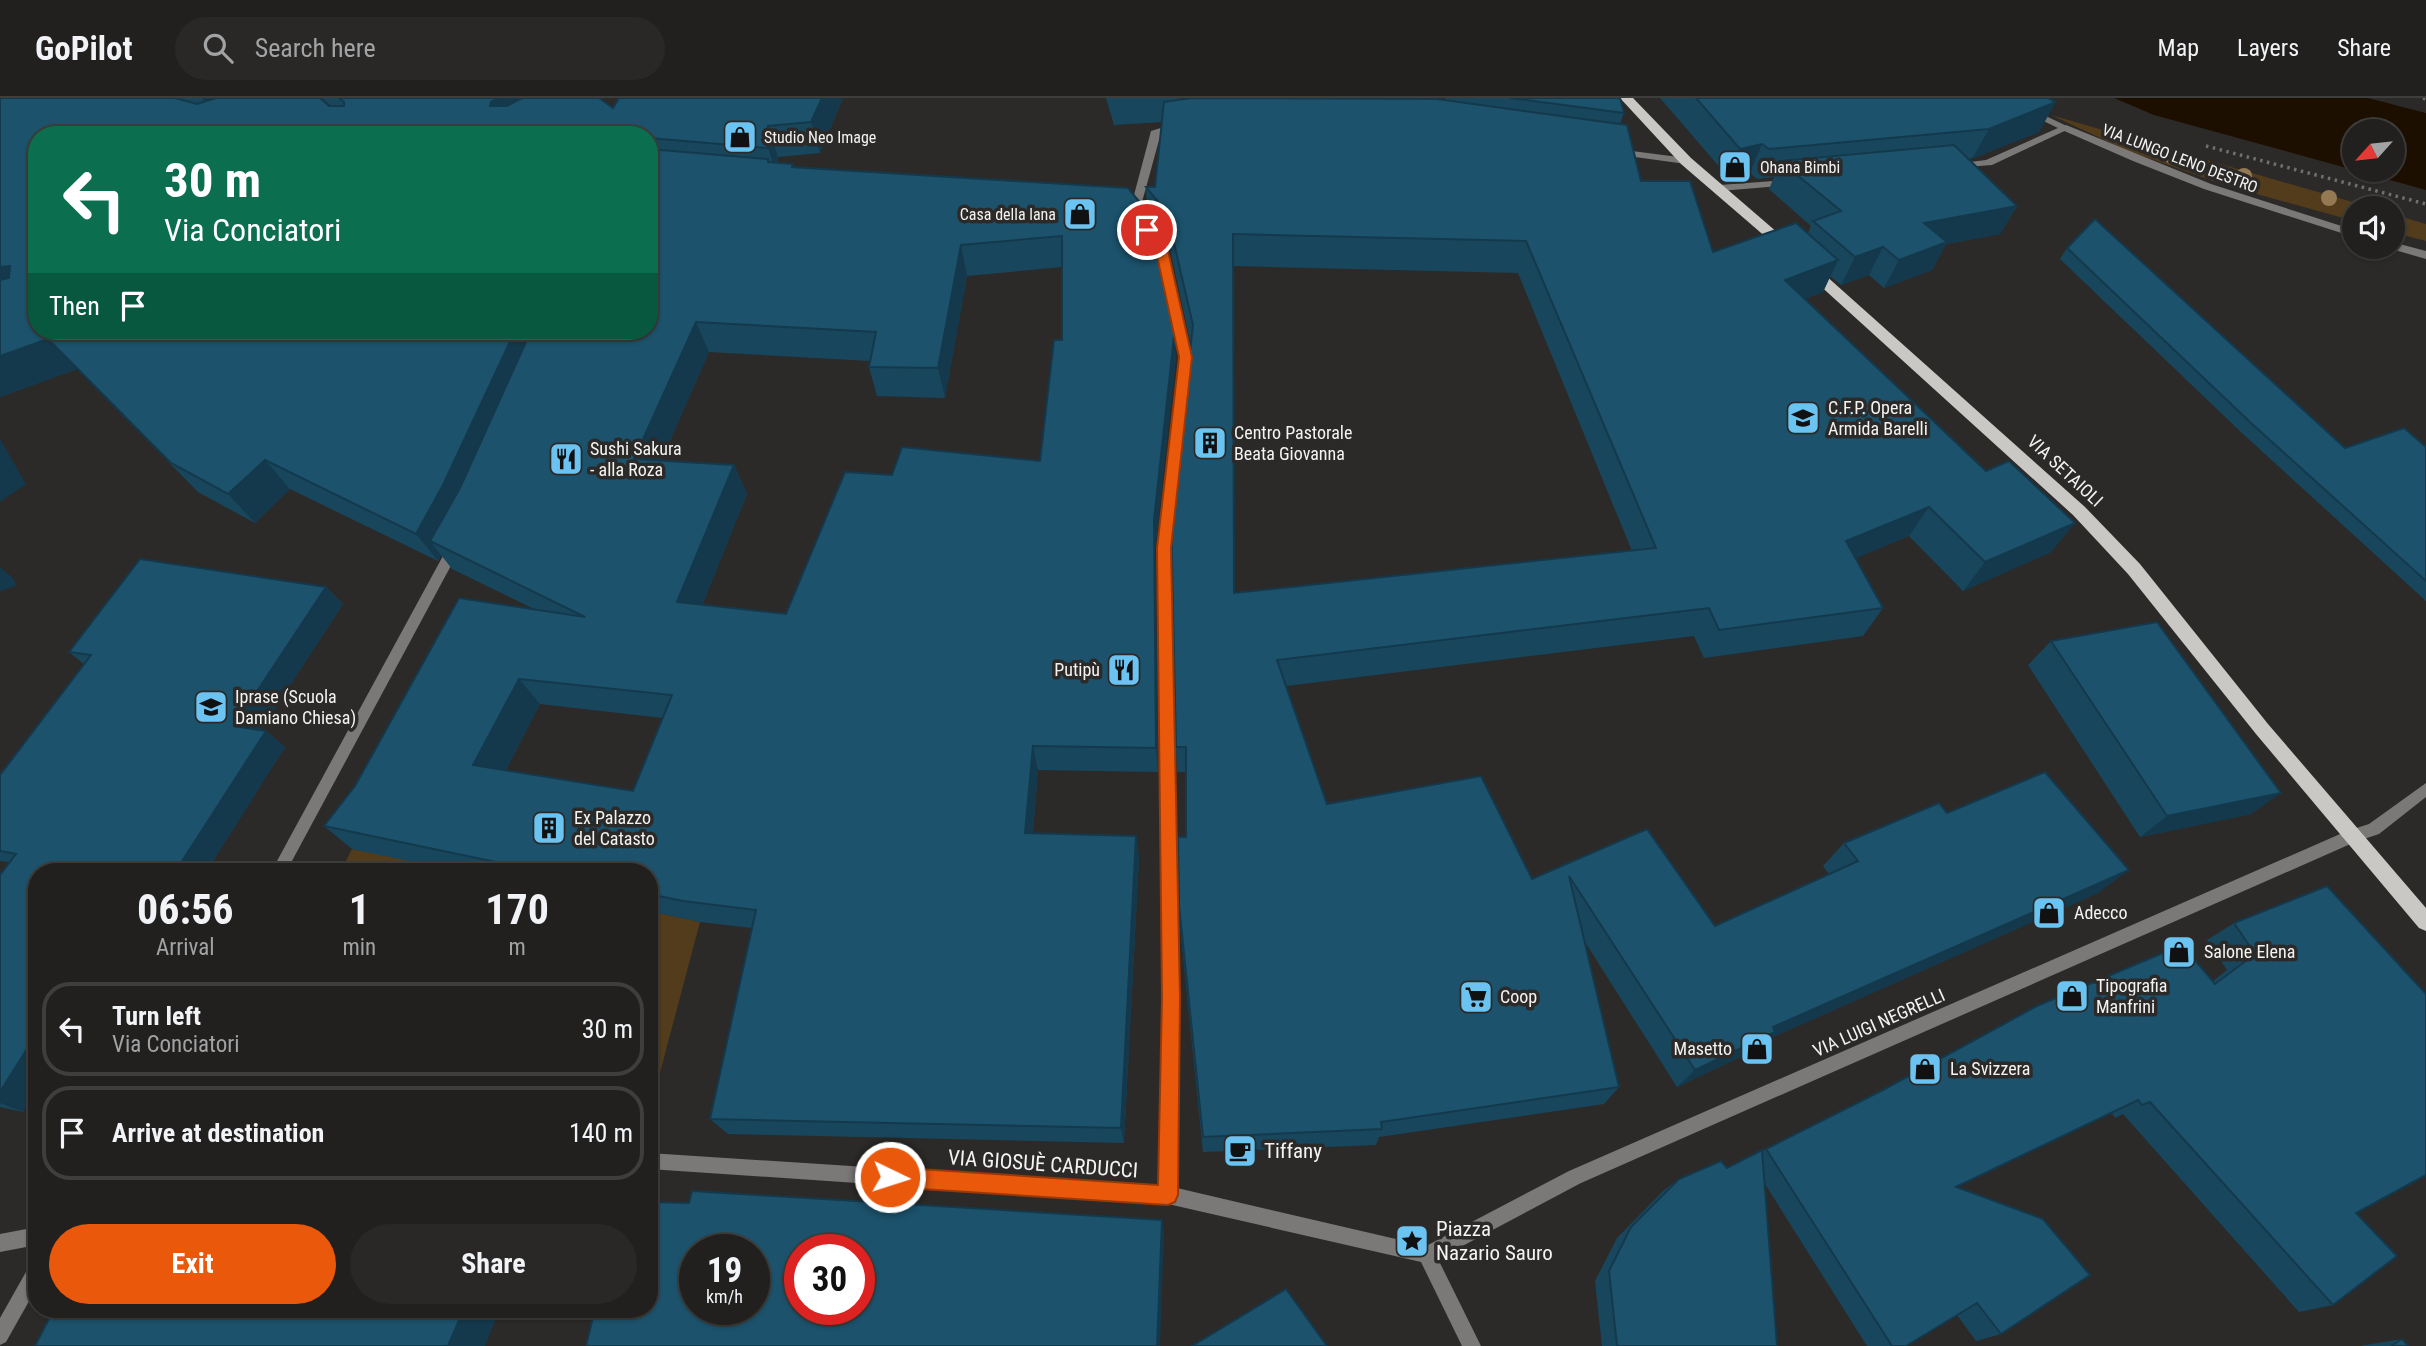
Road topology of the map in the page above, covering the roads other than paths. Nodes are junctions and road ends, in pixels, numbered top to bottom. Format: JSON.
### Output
{"nodes":[{"id":1,"x":1626,"y":98,"type":"edge"},
{"id":2,"x":2000,"y":98,"type":"edge"},
{"id":3,"x":1184,"y":112,"type":"edge"},
{"id":4,"x":2066,"y":128,"type":"junction"},
{"id":5,"x":1605,"y":150,"type":"edge"},
{"id":6,"x":1686,"y":161,"type":"junction"},
{"id":7,"x":1949,"y":167,"type":"edge"},
{"id":8,"x":1801,"y":181,"type":"edge"},
{"id":9,"x":1720,"y":188,"type":"junction"},
{"id":10,"x":2342,"y":230,"type":"edge"},
{"id":11,"x":2405,"y":249,"type":"edge"},
{"id":12,"x":2426,"y":255,"type":"edge"},
{"id":13,"x":459,"y":538,"type":"edge"},
{"id":14,"x":2426,"y":789,"type":"edge"},
{"id":15,"x":2352,"y":836,"type":"junction"},
{"id":16,"x":283,"y":863,"type":"edge"},
{"id":17,"x":2426,"y":922,"type":"edge"},
{"id":18,"x":658,"y":1162,"type":"edge"},
{"id":19,"x":1168,"y":1195,"type":"junction"},
{"id":20,"x":28,"y":1238,"type":"edge"},
{"id":21,"x":0,"y":1243,"type":"edge"},
{"id":22,"x":1427,"y":1255,"type":"junction"},
{"id":23,"x":28,"y":1285,"type":"edge"},
{"id":24,"x":0,"y":1336,"type":"edge"},
{"id":25,"x":1472,"y":1346,"type":"edge"}],
"edges":[{"from":1,"to":6,"type":"main road","name":"VIA SETAIOLI"},
{"from":2,"to":4,"type":"street","name":"VIA LUNGO LENO DESTRO"},
{"from":3,"to":19,"type":"street"},
{"from":4,"to":7,"type":"street"},
{"from":4,"to":10,"type":"street","name":"VIA LUNGO LENO DESTRO"},
{"from":5,"to":6,"type":"street"},
{"from":6,"to":9,"type":"main road","name":"VIA SETAIOLI"},
{"from":8,"to":9,"type":"street"},
{"from":9,"to":15,"type":"main road","name":"VIA SETAIOLI"},
{"from":11,"to":12,"type":"street"},
{"from":13,"to":16,"type":"street"},
{"from":14,"to":15,"type":"street","name":"VIA LUIGI NEGRELLI"},
{"from":15,"to":17,"type":"main road","name":"VIA SETAIOLI"},
{"from":15,"to":22,"type":"street","name":"VIA LUIGI NEGRELLI"},
{"from":18,"to":19,"type":"street","name":"VIA GIOSUÈ CARDUCCI"},
{"from":19,"to":22,"type":"street","name":"VIA GIOSUÈ CARDUCCI"},
{"from":20,"to":21,"type":"street"},
{"from":22,"to":25,"type":"street"},
{"from":23,"to":24,"type":"street"}]}
